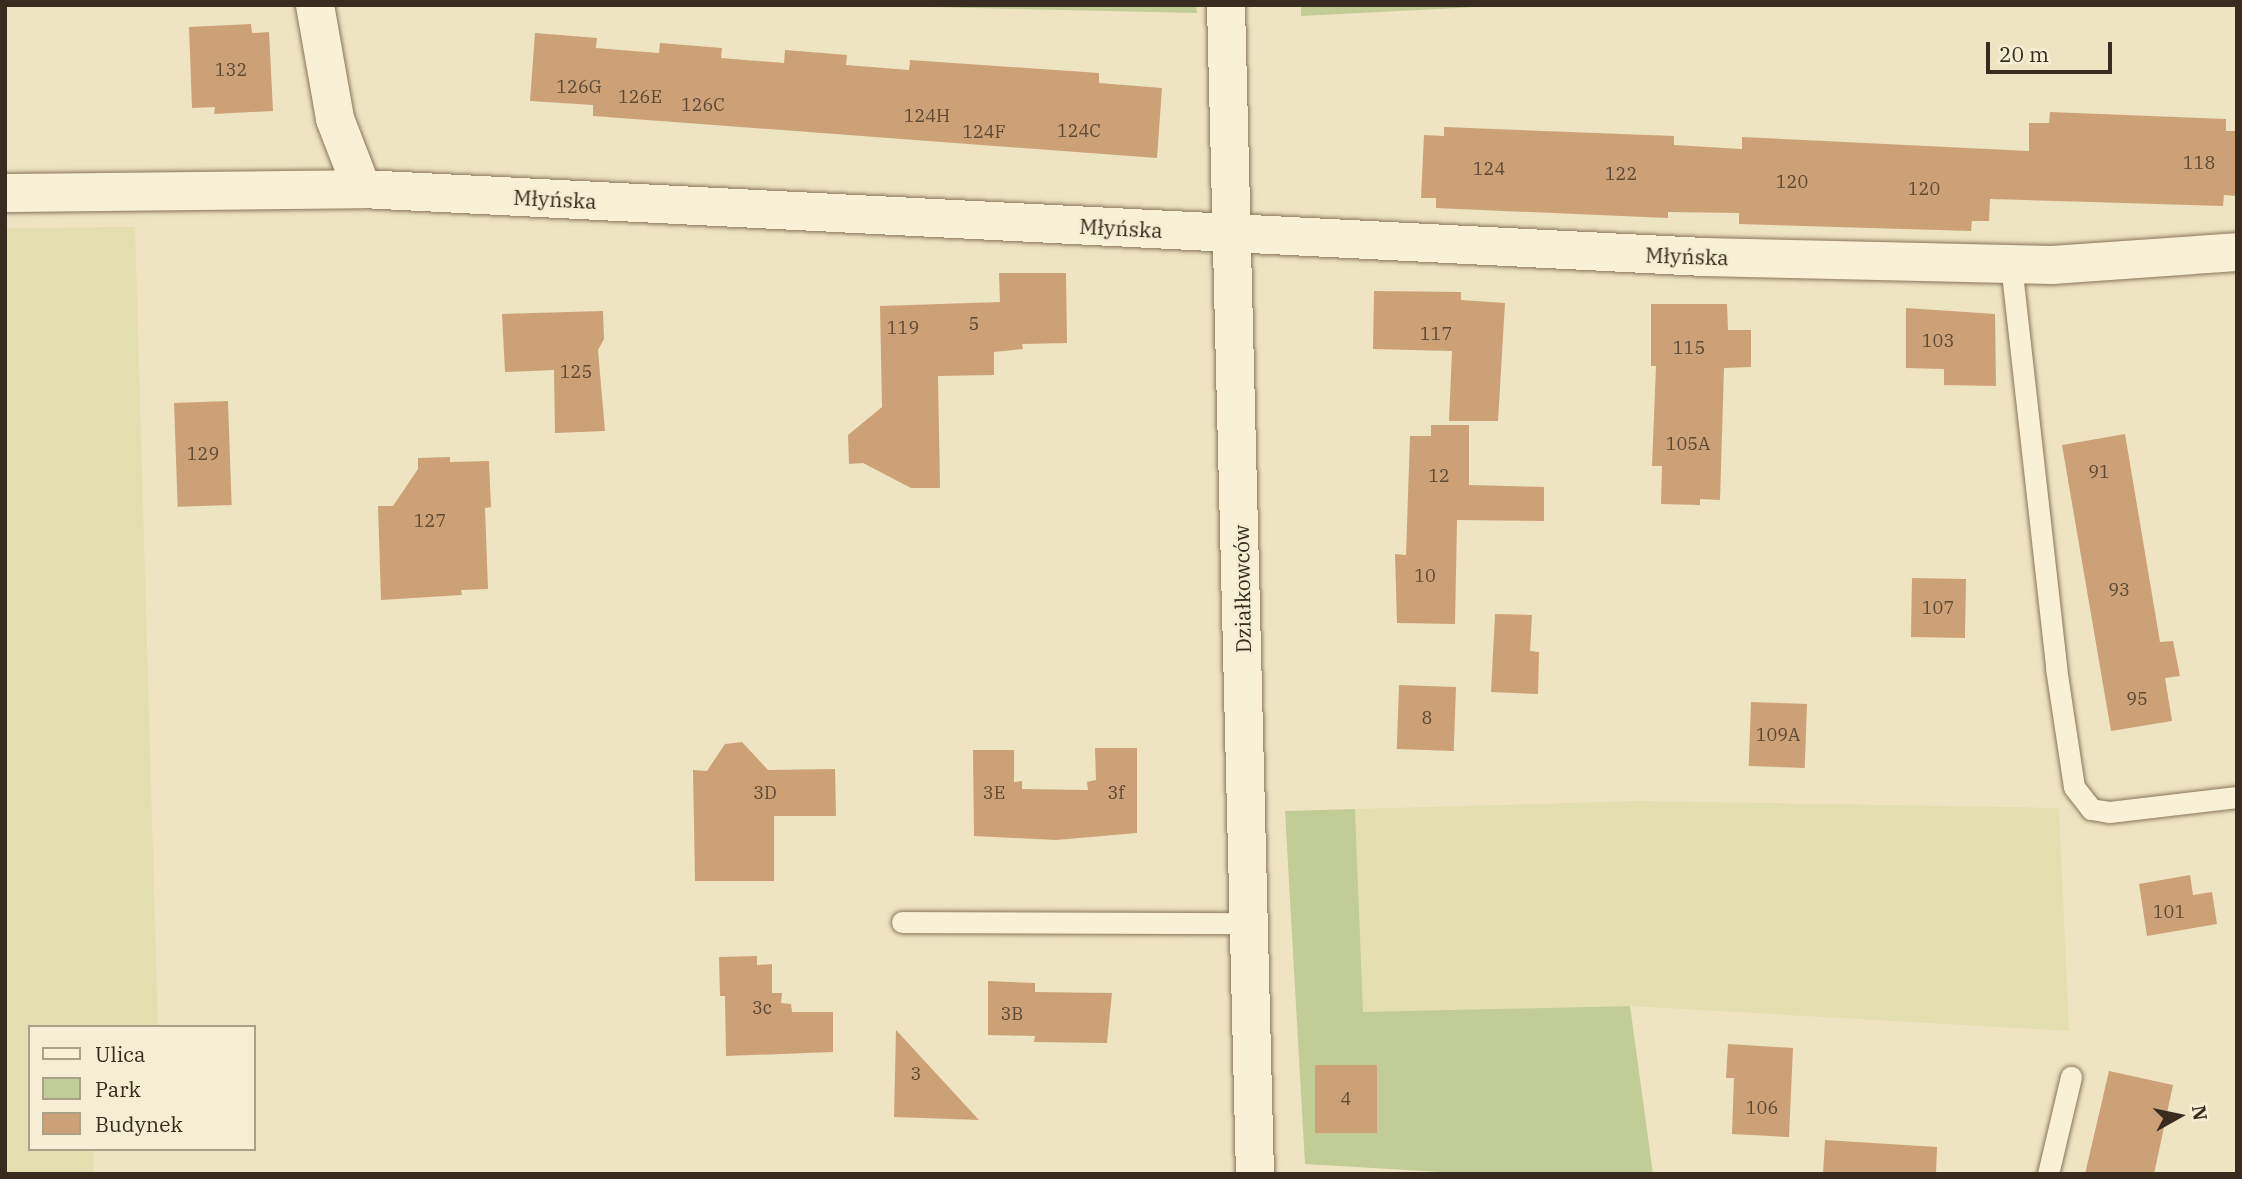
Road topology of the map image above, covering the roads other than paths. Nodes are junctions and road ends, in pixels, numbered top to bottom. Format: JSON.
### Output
{"nodes":[{"id":1,"x":316,"y":5,"type":"edge"},
{"id":2,"x":1226,"y":5,"type":"edge"},
{"id":3,"x":362,"y":189,"type":"junction"},
{"id":4,"x":5,"y":193,"type":"edge"},
{"id":5,"x":1234,"y":234,"type":"junction"},
{"id":6,"x":2237,"y":251,"type":"edge"},
{"id":7,"x":2011,"y":264,"type":"junction"},
{"id":8,"x":2237,"y":797,"type":"edge"},
{"id":9,"x":902,"y":922,"type":"dead end"},
{"id":10,"x":1249,"y":923,"type":"junction"},
{"id":11,"x":2071,"y":1077,"type":"dead end"},
{"id":12,"x":1255,"y":1174,"type":"edge"},
{"id":13,"x":2048,"y":1174,"type":"edge"}],
"edges":[{"from":1,"to":3,"type":"street"},
{"from":2,"to":5,"type":"street","name":"Działkowców"},
{"from":3,"to":4,"type":"street","name":"Młyńska"},
{"from":3,"to":5,"type":"street","name":"Młyńska"},
{"from":5,"to":7,"type":"street","name":"Młyńska"},
{"from":5,"to":10,"type":"street","name":"Działkowców"},
{"from":6,"to":7,"type":"street","name":"Młyńska"},
{"from":7,"to":8,"type":"lane"},
{"from":9,"to":10,"type":"lane"},
{"from":10,"to":12,"type":"street","name":"Działkowców"},
{"from":11,"to":13,"type":"lane"}]}
